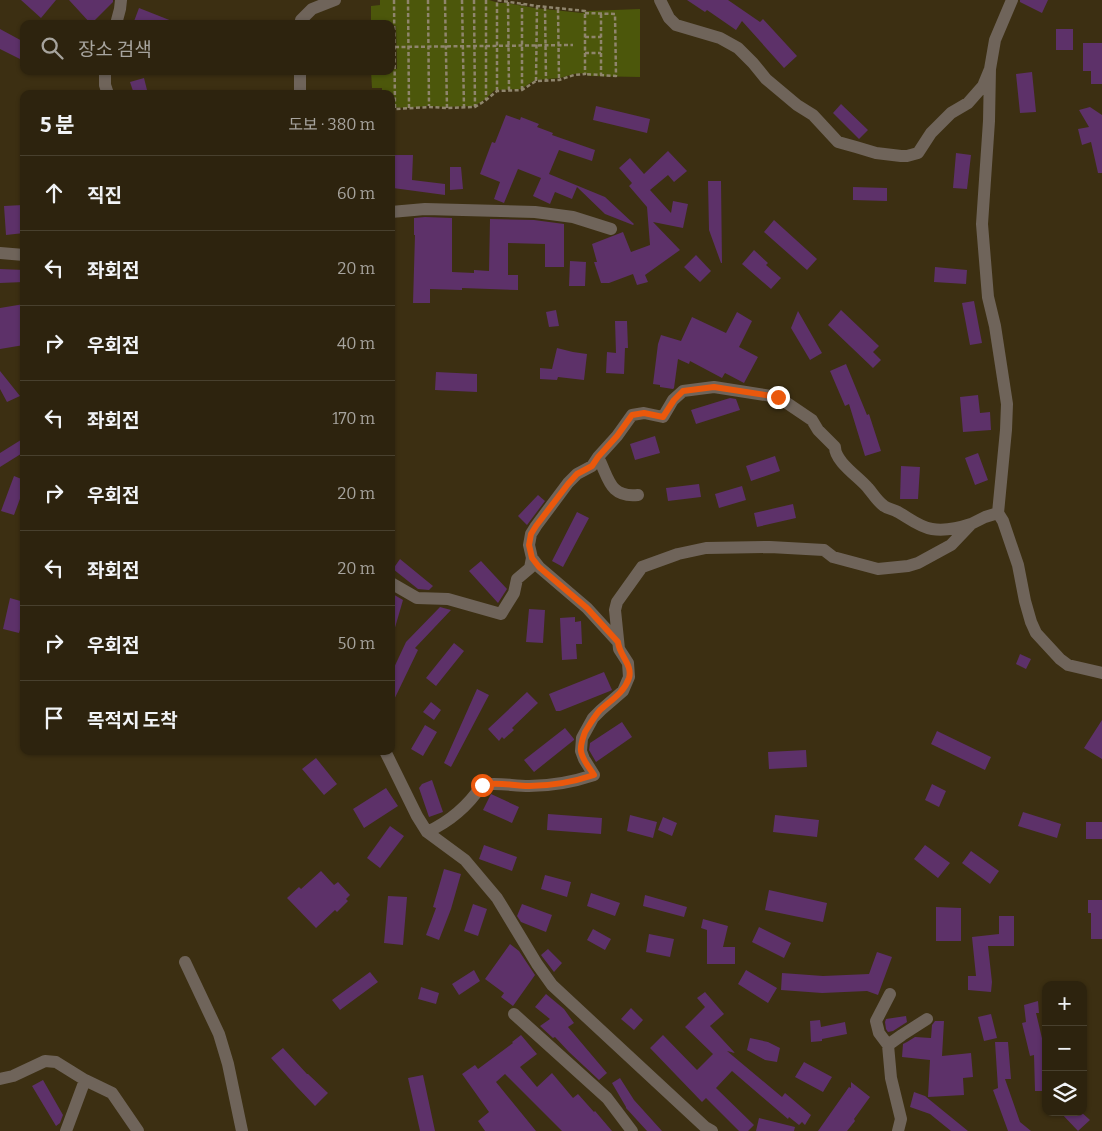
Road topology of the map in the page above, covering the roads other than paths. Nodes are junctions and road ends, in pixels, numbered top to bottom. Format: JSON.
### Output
{"nodes":[{"id":1,"x":121,"y":0,"type":"edge"},
{"id":2,"x":335,"y":0,"type":"edge"},
{"id":3,"x":660,"y":0,"type":"edge"},
{"id":4,"x":1012,"y":0,"type":"edge"},
{"id":5,"x":117,"y":20,"type":"edge"},
{"id":6,"x":301,"y":20,"type":"edge"},
{"id":7,"x":990,"y":69,"type":"junction"},
{"id":8,"x":105,"y":75,"type":"edge"},
{"id":9,"x":300,"y":75,"type":"edge"},
{"id":10,"x":107,"y":90,"type":"edge"},
{"id":11,"x":300,"y":90,"type":"edge"},
{"id":12,"x":395,"y":212,"type":"edge"},
{"id":13,"x":611,"y":229,"type":"dead end"},
{"id":14,"x":0,"y":253,"type":"edge"},
{"id":15,"x":20,"y":255,"type":"edge"},
{"id":16,"x":598,"y":457,"type":"junction"},
{"id":17,"x":638,"y":495,"type":"dead end"},
{"id":18,"x":998,"y":513,"type":"junction"},
{"id":19,"x":971,"y":524,"type":"junction"},
{"id":20,"x":532,"y":558,"type":"junction"},
{"id":21,"x":395,"y":585,"type":"edge"},
{"id":22,"x":618,"y":642,"type":"junction"},
{"id":23,"x":1102,"y":673,"type":"edge"},
{"id":24,"x":388,"y":755,"type":"edge"},
{"id":25,"x":428,"y":832,"type":"junction"},
{"id":26,"x":185,"y":962,"type":"dead end"},
{"id":27,"x":890,"y":994,"type":"dead end"},
{"id":28,"x":514,"y":1014,"type":"dead end"},
{"id":29,"x":927,"y":1019,"type":"dead end"},
{"id":30,"x":888,"y":1045,"type":"junction"},
{"id":31,"x":0,"y":1079,"type":"edge"},
{"id":32,"x":85,"y":1080,"type":"junction"},
{"id":33,"x":66,"y":1131,"type":"edge"},
{"id":34,"x":138,"y":1131,"type":"edge"},
{"id":35,"x":242,"y":1131,"type":"edge"},
{"id":36,"x":632,"y":1131,"type":"edge"},
{"id":37,"x":712,"y":1131,"type":"edge"},
{"id":38,"x":898,"y":1131,"type":"edge"}],
"edges":[{"from":1,"to":5,"type":"street"},
{"from":2,"to":6,"type":"street"},
{"from":3,"to":7,"type":"street"},
{"from":4,"to":7,"type":"street"},
{"from":7,"to":18,"type":"street"},
{"from":8,"to":10,"type":"street"},
{"from":9,"to":11,"type":"street"},
{"from":12,"to":13,"type":"street"},
{"from":14,"to":15,"type":"street"},
{"from":16,"to":17,"type":"street"},
{"from":16,"to":19,"type":"street"},
{"from":16,"to":20,"type":"street"},
{"from":18,"to":19,"type":"street"},
{"from":18,"to":23,"type":"street"},
{"from":19,"to":22,"type":"street"},
{"from":20,"to":21,"type":"street"},
{"from":20,"to":22,"type":"street"},
{"from":22,"to":25,"type":"street"},
{"from":24,"to":25,"type":"street"},
{"from":25,"to":37,"type":"street"},
{"from":26,"to":35,"type":"street"},
{"from":27,"to":30,"type":"street"},
{"from":28,"to":36,"type":"street"},
{"from":29,"to":30,"type":"street"},
{"from":30,"to":38,"type":"street"},
{"from":31,"to":32,"type":"street"},
{"from":32,"to":33,"type":"street"},
{"from":32,"to":34,"type":"street"}]}
